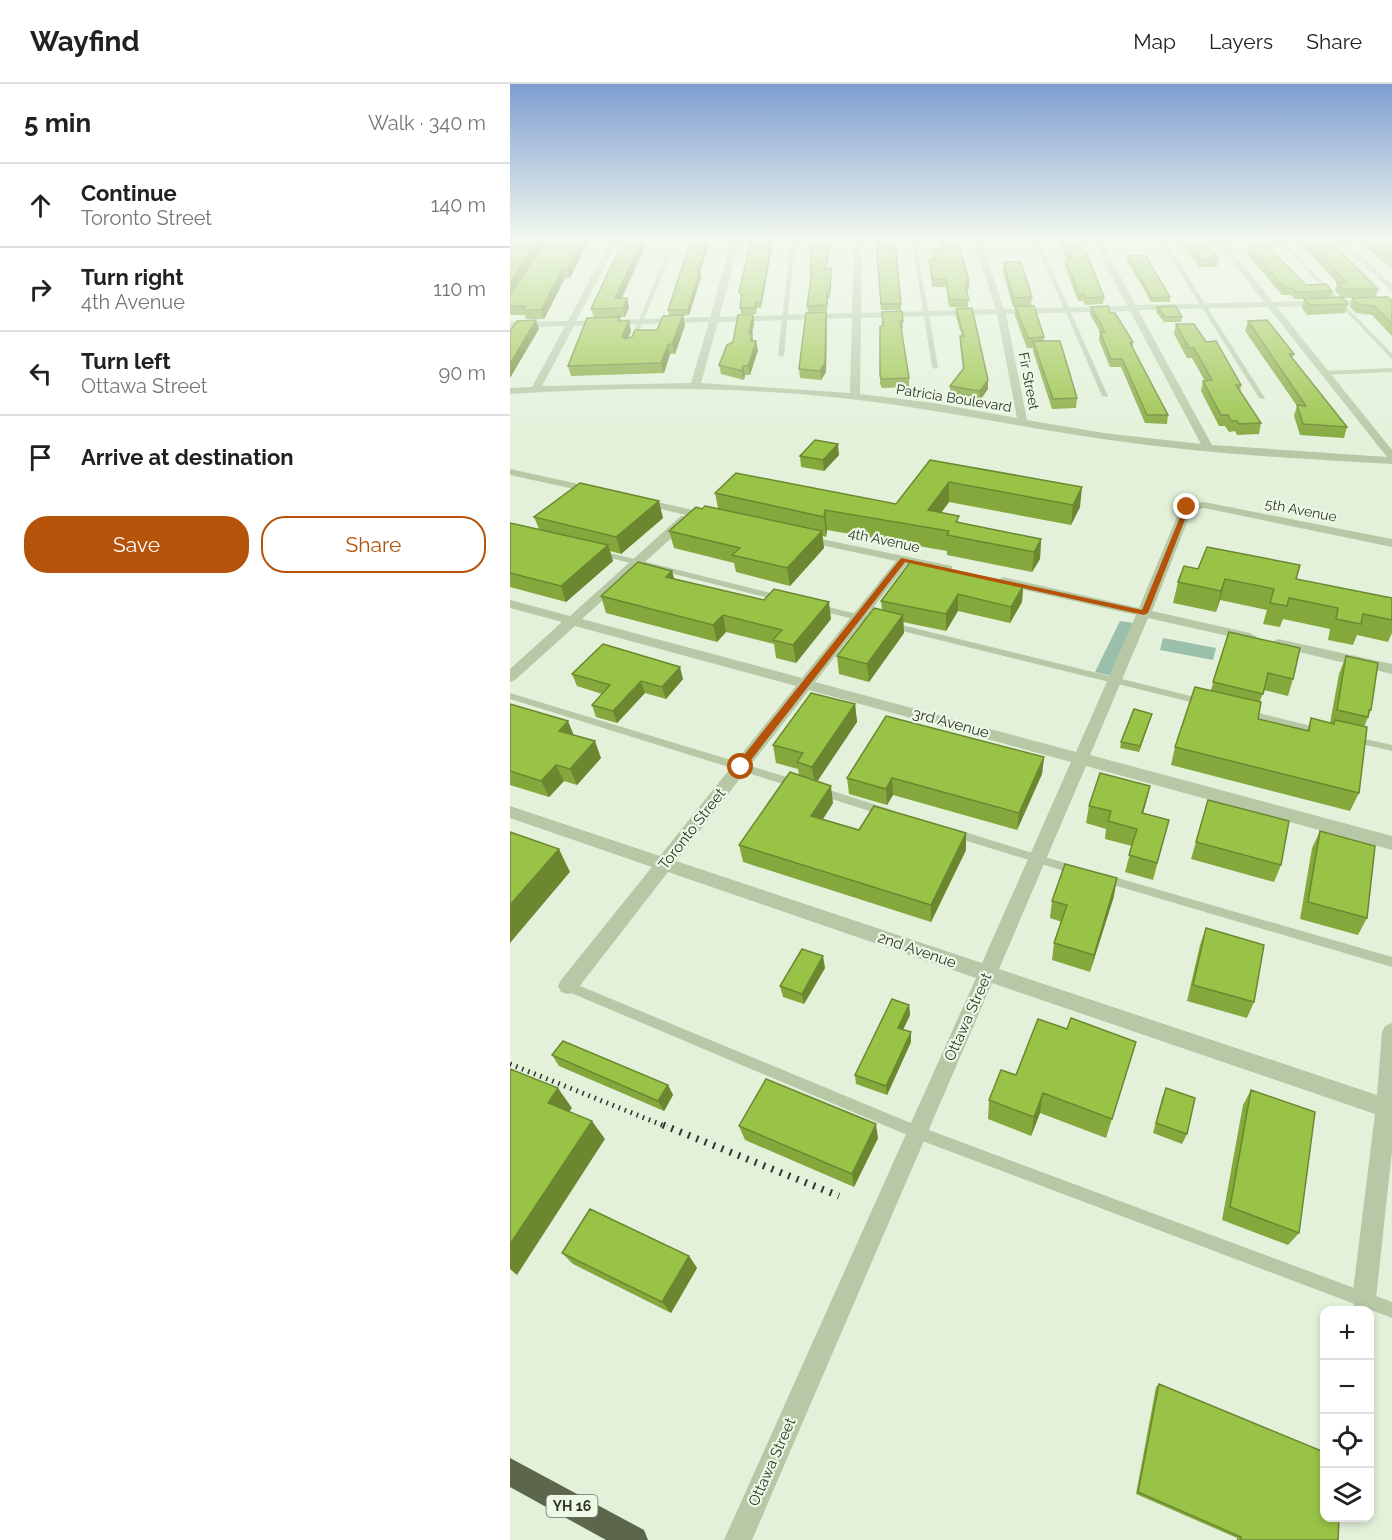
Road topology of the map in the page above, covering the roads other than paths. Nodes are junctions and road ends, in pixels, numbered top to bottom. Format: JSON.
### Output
{"nodes":[{"id":1,"x":580,"y":309,"type":"edge"},
{"id":2,"x":645,"y":309,"type":"edge"},
{"id":3,"x":718,"y":309,"type":"edge"},
{"id":4,"x":786,"y":309,"type":"edge"},
{"id":5,"x":857,"y":309,"type":"edge"},
{"id":6,"x":925,"y":309,"type":"edge"},
{"id":7,"x":1000,"y":309,"type":"edge"},
{"id":8,"x":1102,"y":309,"type":"edge"},
{"id":9,"x":1134,"y":309,"type":"edge"},
{"id":10,"x":1206,"y":309,"type":"edge"},
{"id":11,"x":1274,"y":309,"type":"edge"},
{"id":12,"x":1346,"y":309,"type":"edge"},
{"id":13,"x":1068,"y":310,"type":"junction"},
{"id":14,"x":1001,"y":312,"type":"junction"},
{"id":15,"x":926,"y":314,"type":"junction"},
{"id":16,"x":857,"y":316,"type":"junction"},
{"id":17,"x":785,"y":318,"type":"junction"},
{"id":18,"x":715,"y":320,"type":"junction"},
{"id":19,"x":639,"y":322,"type":"junction"},
{"id":20,"x":572,"y":324,"type":"junction"},
{"id":21,"x":510,"y":325,"type":"edge"},
{"id":22,"x":630,"y":346,"type":"edge"},
{"id":23,"x":781,"y":355,"type":"dead end"},
{"id":24,"x":1392,"y":357,"type":"edge"},
{"id":25,"x":935,"y":367,"type":"dead end"},
{"id":26,"x":1392,"y":370,"type":"edge"},
{"id":27,"x":1324,"y":373,"type":"junction"},
{"id":28,"x":695,"y":387,"type":"junction"},
{"id":29,"x":536,"y":389,"type":"junction"},
{"id":30,"x":510,"y":392,"type":"edge"},
{"id":31,"x":1105,"y":396,"type":"dead end"},
{"id":32,"x":855,"y":397,"type":"junction"},
{"id":33,"x":1262,"y":398,"type":"dead end"},
{"id":34,"x":1023,"y":423,"type":"junction"},
{"id":35,"x":1208,"y":448,"type":"junction"},
{"id":36,"x":1392,"y":459,"type":"edge"},
{"id":37,"x":510,"y":472,"type":"edge"},
{"id":38,"x":1203,"y":506,"type":"joint"},
{"id":39,"x":692,"y":513,"type":"junction"},
{"id":40,"x":725,"y":520,"type":"edge"},
{"id":41,"x":792,"y":535,"type":"edge"},
{"id":42,"x":1392,"y":543,"type":"edge"},
{"id":43,"x":585,"y":549,"type":"edge"},
{"id":44,"x":904,"y":559,"type":"junction"},
{"id":45,"x":639,"y":562,"type":"junction"},
{"id":46,"x":961,"y":572,"type":"edge"},
{"id":47,"x":984,"y":577,"type":"edge"},
{"id":48,"x":788,"y":600,"type":"edge"},
{"id":49,"x":510,"y":604,"type":"edge"},
{"id":50,"x":811,"y":606,"type":"edge"},
{"id":51,"x":1144,"y":613,"type":"junction"},
{"id":52,"x":857,"y":618,"type":"junction"},
{"id":53,"x":573,"y":621,"type":"junction"},
{"id":54,"x":1392,"y":669,"type":"edge"},
{"id":55,"x":510,"y":677,"type":"edge"},
{"id":56,"x":1114,"y":681,"type":"junction"},
{"id":57,"x":806,"y":685,"type":"junction"},
{"id":58,"x":510,"y":696,"type":"edge"},
{"id":59,"x":1218,"y":706,"type":"edge"},
{"id":60,"x":1241,"y":712,"type":"edge"},
{"id":61,"x":1334,"y":734,"type":"edge"},
{"id":62,"x":1346,"y":737,"type":"edge"},
{"id":63,"x":1392,"y":748,"type":"edge"},
{"id":64,"x":1079,"y":758,"type":"junction"},
{"id":65,"x":741,"y":767,"type":"junction"},
{"id":66,"x":510,"y":812,"type":"edge"},
{"id":67,"x":900,"y":816,"type":"edge"},
{"id":68,"x":945,"y":830,"type":"edge"},
{"id":69,"x":1392,"y":843,"type":"edge"},
{"id":70,"x":1036,"y":859,"type":"junction"},
{"id":71,"x":664,"y":864,"type":"junction"},
{"id":72,"x":1392,"y":962,"type":"edge"},
{"id":73,"x":987,"y":974,"type":"junction"},
{"id":74,"x":568,"y":986,"type":"joint"},
{"id":75,"x":1392,"y":1032,"type":"edge"},
{"id":76,"x":1389,"y":1109,"type":"edge"},
{"id":77,"x":917,"y":1132,"type":"junction"},
{"id":78,"x":1364,"y":1299,"type":"junction"},
{"id":79,"x":1392,"y":1310,"type":"edge"},
{"id":80,"x":510,"y":1472,"type":"edge"},
{"id":81,"x":634,"y":1540,"type":"edge"},
{"id":82,"x":738,"y":1540,"type":"edge"}],
"edges":[{"from":1,"to":20,"type":"street"},
{"from":2,"to":19,"type":"lane"},
{"from":3,"to":18,"type":"street"},
{"from":4,"to":17,"type":"lane"},
{"from":5,"to":16,"type":"street"},
{"from":6,"to":15,"type":"lane"},
{"from":7,"to":14,"type":"street","name":"Fir Street"},
{"from":8,"to":13,"type":"street"},
{"from":9,"to":35,"type":"street"},
{"from":10,"to":33,"type":"lane"},
{"from":11,"to":27,"type":"street"},
{"from":12,"to":24,"type":"lane"},
{"from":13,"to":14,"type":"street"},
{"from":13,"to":31,"type":"lane"},
{"from":14,"to":15,"type":"street"},
{"from":14,"to":34,"type":"street","name":"Fir Street"},
{"from":15,"to":16,"type":"street"},
{"from":15,"to":25,"type":"lane"},
{"from":16,"to":17,"type":"street"},
{"from":16,"to":32,"type":"street"},
{"from":17,"to":18,"type":"street"},
{"from":17,"to":23,"type":"lane"},
{"from":18,"to":19,"type":"street"},
{"from":18,"to":28,"type":"street"},
{"from":19,"to":20,"type":"street"},
{"from":19,"to":22,"type":"lane"},
{"from":20,"to":21,"type":"street"},
{"from":20,"to":29,"type":"street"},
{"from":26,"to":27,"type":"lane"},
{"from":27,"to":36,"type":"street"},
{"from":28,"to":29,"type":"street","name":"Patricia Boulevard"},
{"from":28,"to":32,"type":"street","name":"Patricia Boulevard"},
{"from":29,"to":30,"type":"street","name":"Patricia Boulevard"},
{"from":32,"to":34,"type":"street","name":"Patricia Boulevard"},
{"from":34,"to":35,"type":"street","name":"Patricia Boulevard"},
{"from":35,"to":36,"type":"street","name":"Patricia Boulevard"},
{"from":37,"to":39,"type":"street"},
{"from":38,"to":42,"type":"street","name":"5th Avenue"},
{"from":38,"to":51,"type":"street","name":"Ottawa Street"},
{"from":39,"to":40,"type":"street"},
{"from":39,"to":45,"type":"street"},
{"from":41,"to":44,"type":"street","name":"4th Avenue"},
{"from":43,"to":45,"type":"lane"},
{"from":44,"to":46,"type":"street","name":"4th Avenue"},
{"from":44,"to":52,"type":"street","name":"Toronto Street"},
{"from":45,"to":48,"type":"lane"},
{"from":45,"to":53,"type":"street"},
{"from":47,"to":51,"type":"street"},
{"from":49,"to":53,"type":"street","name":"3rd Avenue"},
{"from":50,"to":52,"type":"lane"},
{"from":51,"to":54,"type":"street"},
{"from":51,"to":56,"type":"street","name":"Ottawa Street"},
{"from":52,"to":56,"type":"lane"},
{"from":52,"to":57,"type":"street","name":"Toronto Street"},
{"from":53,"to":55,"type":"street"},
{"from":53,"to":57,"type":"street","name":"3rd Avenue"},
{"from":56,"to":59,"type":"lane"},
{"from":56,"to":64,"type":"street","name":"Ottawa Street"},
{"from":57,"to":64,"type":"street","name":"3rd Avenue"},
{"from":57,"to":65,"type":"street","name":"Toronto Street"},
{"from":58,"to":65,"type":"lane"},
{"from":60,"to":61,"type":"lane"},
{"from":62,"to":63,"type":"lane"},
{"from":64,"to":69,"type":"street","name":"3rd Avenue"},
{"from":64,"to":70,"type":"street","name":"Ottawa Street"},
{"from":65,"to":67,"type":"lane"},
{"from":65,"to":71,"type":"street","name":"Toronto Street"},
{"from":66,"to":71,"type":"street","name":"2nd Avenue"},
{"from":68,"to":70,"type":"lane"},
{"from":70,"to":72,"type":"lane"},
{"from":70,"to":73,"type":"street","name":"Ottawa Street"},
{"from":71,"to":73,"type":"street","name":"2nd Avenue"},
{"from":71,"to":74,"type":"street","name":"Toronto Street"},
{"from":73,"to":76,"type":"street","name":"2nd Avenue"},
{"from":73,"to":77,"type":"street","name":"Ottawa Street"},
{"from":74,"to":77,"type":"lane"},
{"from":75,"to":76,"type":"street"},
{"from":76,"to":78,"type":"street"},
{"from":77,"to":78,"type":"lane"},
{"from":77,"to":82,"type":"street","name":"Ottawa Street"},
{"from":78,"to":79,"type":"lane"},
{"from":80,"to":81,"type":"highway","number":"YH 16"}]}
